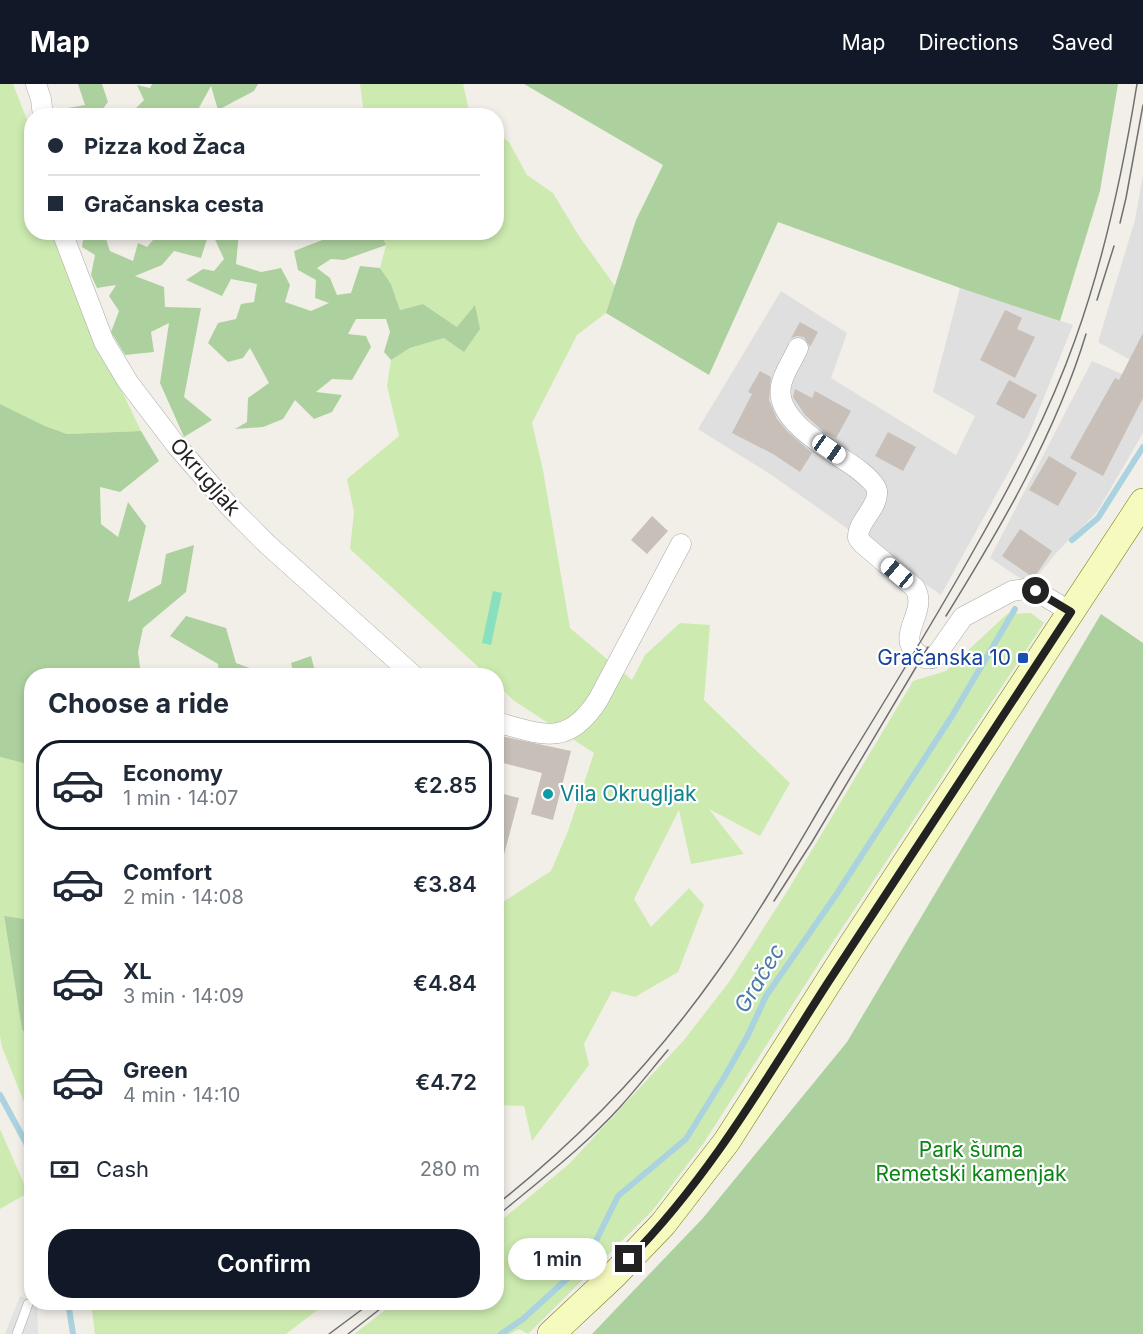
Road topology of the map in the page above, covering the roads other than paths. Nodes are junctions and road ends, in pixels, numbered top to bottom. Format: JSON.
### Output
{"nodes":[{"id":1,"x":36,"y":84,"type":"edge"},
{"id":2,"x":42,"y":108,"type":"edge"},
{"id":3,"x":65,"y":240,"type":"edge"},
{"id":4,"x":798,"y":348,"type":"dead end"},
{"id":5,"x":1143,"y":502,"type":"edge"},
{"id":6,"x":681,"y":544,"type":"dead end"},
{"id":7,"x":1071,"y":612,"type":"junction"},
{"id":8,"x":405,"y":668,"type":"edge"},
{"id":9,"x":504,"y":724,"type":"edge"},
{"id":10,"x":26,"y":1310,"type":"edge"},
{"id":11,"x":17,"y":1334,"type":"edge"},
{"id":12,"x":551,"y":1334,"type":"edge"}],
"edges":[{"from":1,"to":2,"type":"street"},
{"from":3,"to":8,"type":"street","name":"Okrugljak"},
{"from":4,"to":7,"type":"street"},
{"from":5,"to":7,"type":"main road"},
{"from":6,"to":9,"type":"street"},
{"from":7,"to":12,"type":"main road"},
{"from":10,"to":11,"type":"lane"}]}
